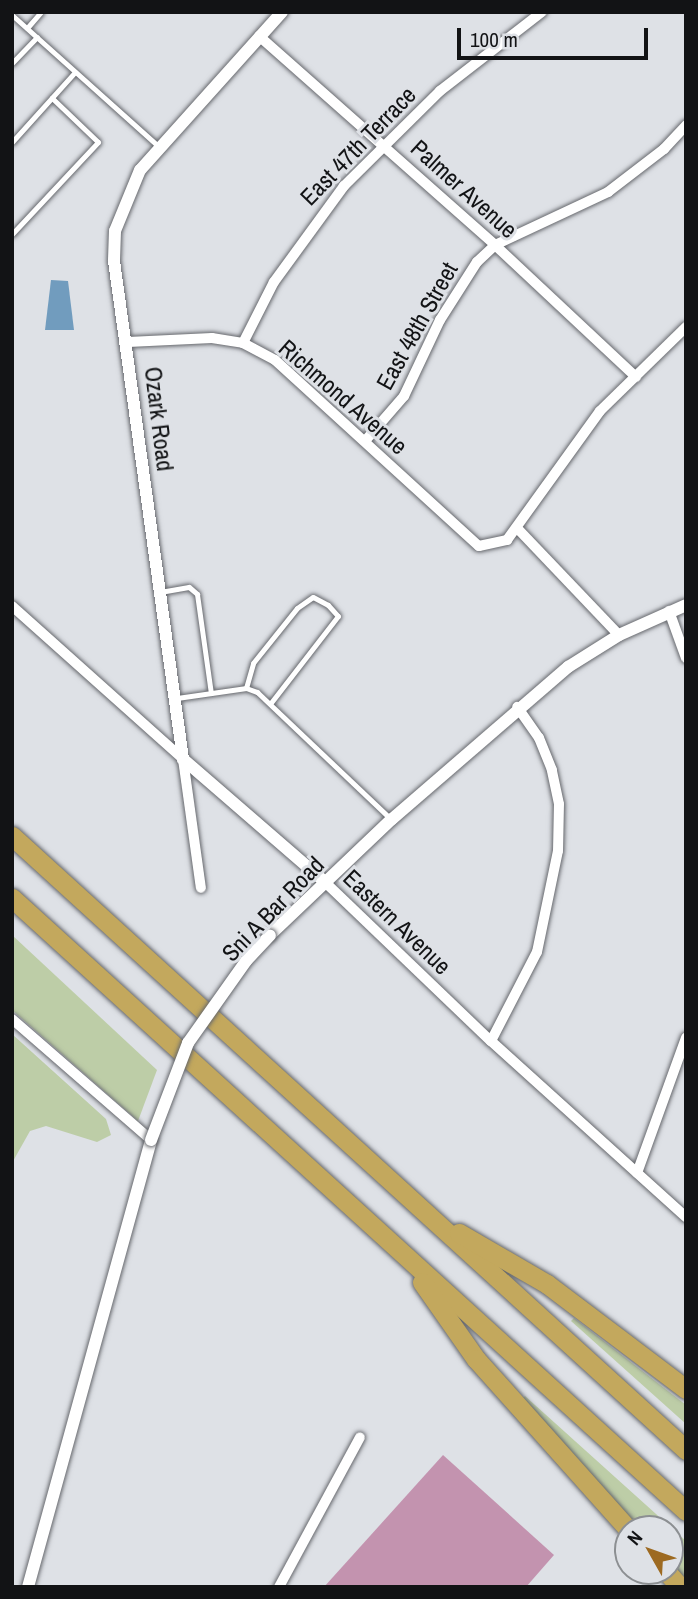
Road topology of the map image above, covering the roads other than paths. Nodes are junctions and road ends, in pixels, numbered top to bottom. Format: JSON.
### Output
{"nodes":[{"id":1,"x":41,"y":12,"type":"edge"},
{"id":2,"x":282,"y":12,"type":"edge"},
{"id":3,"x":542,"y":12,"type":"edge"},
{"id":4,"x":12,"y":16,"type":"edge"},
{"id":5,"x":27,"y":28,"type":"junction"},
{"id":6,"x":259,"y":36,"type":"junction"},
{"id":7,"x":37,"y":37,"type":"junction"},
{"id":8,"x":12,"y":64,"type":"edge"},
{"id":9,"x":75,"y":72,"type":"junction"},
{"id":10,"x":52,"y":98,"type":"junction"},
{"id":11,"x":686,"y":125,"type":"edge"},
{"id":12,"x":12,"y":142,"type":"edge"},
{"id":13,"x":384,"y":145,"type":"junction"},
{"id":14,"x":159,"y":147,"type":"junction"},
{"id":15,"x":12,"y":234,"type":"edge"},
{"id":16,"x":495,"y":244,"type":"junction"},
{"id":17,"x":686,"y":327,"type":"edge"},
{"id":18,"x":128,"y":342,"type":"junction"},
{"id":19,"x":243,"y":343,"type":"junction"},
{"id":20,"x":636,"y":377,"type":"junction"},
{"id":21,"x":365,"y":441,"type":"junction"},
{"id":22,"x":517,"y":528,"type":"junction"},
{"id":23,"x":160,"y":592,"type":"junction"},
{"id":24,"x":686,"y":605,"type":"edge"},
{"id":25,"x":12,"y":606,"type":"edge"},
{"id":26,"x":669,"y":611,"type":"junction"},
{"id":27,"x":619,"y":635,"type":"junction"},
{"id":28,"x":686,"y":658,"type":"edge"},
{"id":29,"x":246,"y":688,"type":"junction"},
{"id":30,"x":211,"y":693,"type":"junction"},
{"id":31,"x":174,"y":699,"type":"junction"},
{"id":32,"x":270,"y":704,"type":"junction"},
{"id":33,"x":517,"y":707,"type":"junction"},
{"id":34,"x":183,"y":759,"type":"junction"},
{"id":35,"x":392,"y":819,"type":"junction"},
{"id":36,"x":12,"y":836,"type":"edge"},
{"id":37,"x":326,"y":883,"type":"junction"},
{"id":38,"x":201,"y":888,"type":"dead end"},
{"id":39,"x":12,"y":898,"type":"edge"},
{"id":40,"x":12,"y":1019,"type":"edge"},
{"id":41,"x":686,"y":1038,"type":"edge"},
{"id":42,"x":491,"y":1041,"type":"junction"},
{"id":43,"x":151,"y":1140,"type":"junction"},
{"id":44,"x":637,"y":1173,"type":"junction"},
{"id":45,"x":426,"y":1213,"type":"junction"},
{"id":46,"x":686,"y":1217,"type":"edge"},
{"id":47,"x":404,"y":1255,"type":"junction"},
{"id":48,"x":686,"y":1390,"type":"edge"},
{"id":49,"x":360,"y":1437,"type":"dead end"},
{"id":50,"x":686,"y":1450,"type":"edge"},
{"id":51,"x":686,"y":1511,"type":"edge"},
{"id":52,"x":615,"y":1515,"type":"edge"},
{"id":53,"x":28,"y":1587,"type":"edge"},
{"id":54,"x":279,"y":1587,"type":"edge"}],
"edges":[{"from":1,"to":5,"type":"lane"},
{"from":2,"to":6,"type":"street","name":"Ozark Road"},
{"from":3,"to":13,"type":"street","name":"East 47th Terrace"},
{"from":4,"to":5,"type":"lane"},
{"from":5,"to":7,"type":"lane"},
{"from":6,"to":13,"type":"street","name":"Palmer Avenue"},
{"from":6,"to":14,"type":"street","name":"Ozark Road"},
{"from":7,"to":8,"type":"lane"},
{"from":7,"to":9,"type":"lane"},
{"from":9,"to":10,"type":"lane"},
{"from":9,"to":14,"type":"lane"},
{"from":10,"to":12,"type":"lane"},
{"from":10,"to":15,"type":"lane"},
{"from":11,"to":16,"type":"street","name":"East 48th Street"},
{"from":13,"to":16,"type":"street","name":"Palmer Avenue"},
{"from":13,"to":19,"type":"street","name":"East 47th Terrace"},
{"from":14,"to":18,"type":"street","name":"Ozark Road"},
{"from":16,"to":20,"type":"street","name":"Palmer Avenue"},
{"from":16,"to":21,"type":"street","name":"East 48th Street"},
{"from":17,"to":20,"type":"street"},
{"from":18,"to":19,"type":"street","name":"Richmond Avenue"},
{"from":18,"to":23,"type":"street","name":"Ozark Road"},
{"from":19,"to":21,"type":"street","name":"Richmond Avenue"},
{"from":20,"to":22,"type":"street"},
{"from":21,"to":22,"type":"street","name":"Richmond Avenue"},
{"from":22,"to":27,"type":"street"},
{"from":23,"to":30,"type":"lane"},
{"from":23,"to":31,"type":"street","name":"Ozark Road"},
{"from":24,"to":26,"type":"street","name":"Sni A Bar Road"},
{"from":25,"to":34,"type":"street","name":"Eastern Avenue"},
{"from":26,"to":27,"type":"street","name":"Sni A Bar Road"},
{"from":26,"to":28,"type":"street"},
{"from":27,"to":33,"type":"street","name":"Sni A Bar Road"},
{"from":29,"to":30,"type":"lane"},
{"from":29,"to":32,"type":"lane"},
{"from":29,"to":32,"type":"lane"},
{"from":30,"to":31,"type":"lane"},
{"from":31,"to":34,"type":"street","name":"Ozark Road"},
{"from":32,"to":35,"type":"lane"},
{"from":33,"to":35,"type":"street","name":"Sni A Bar Road"},
{"from":33,"to":42,"type":"street"},
{"from":34,"to":37,"type":"street","name":"Eastern Avenue"},
{"from":34,"to":38,"type":"street","name":"Ozark Road"},
{"from":35,"to":37,"type":"street","name":"Sni A Bar Road"},
{"from":36,"to":45,"type":"highway"},
{"from":37,"to":42,"type":"street","name":"Eastern Avenue"},
{"from":37,"to":43,"type":"street","name":"Sni A Bar Road","bridge":true},
{"from":39,"to":47,"type":"highway"},
{"from":40,"to":43,"type":"street"},
{"from":41,"to":44,"type":"street"},
{"from":42,"to":44,"type":"street","name":"Eastern Avenue"},
{"from":43,"to":53,"type":"street","name":"Sni A Bar Road"},
{"from":44,"to":46,"type":"street","name":"Eastern Avenue"},
{"from":45,"to":48,"type":"highway"},
{"from":45,"to":50,"type":"highway"},
{"from":47,"to":51,"type":"highway"},
{"from":47,"to":52,"type":"highway"},
{"from":49,"to":54,"type":"street"}]}
